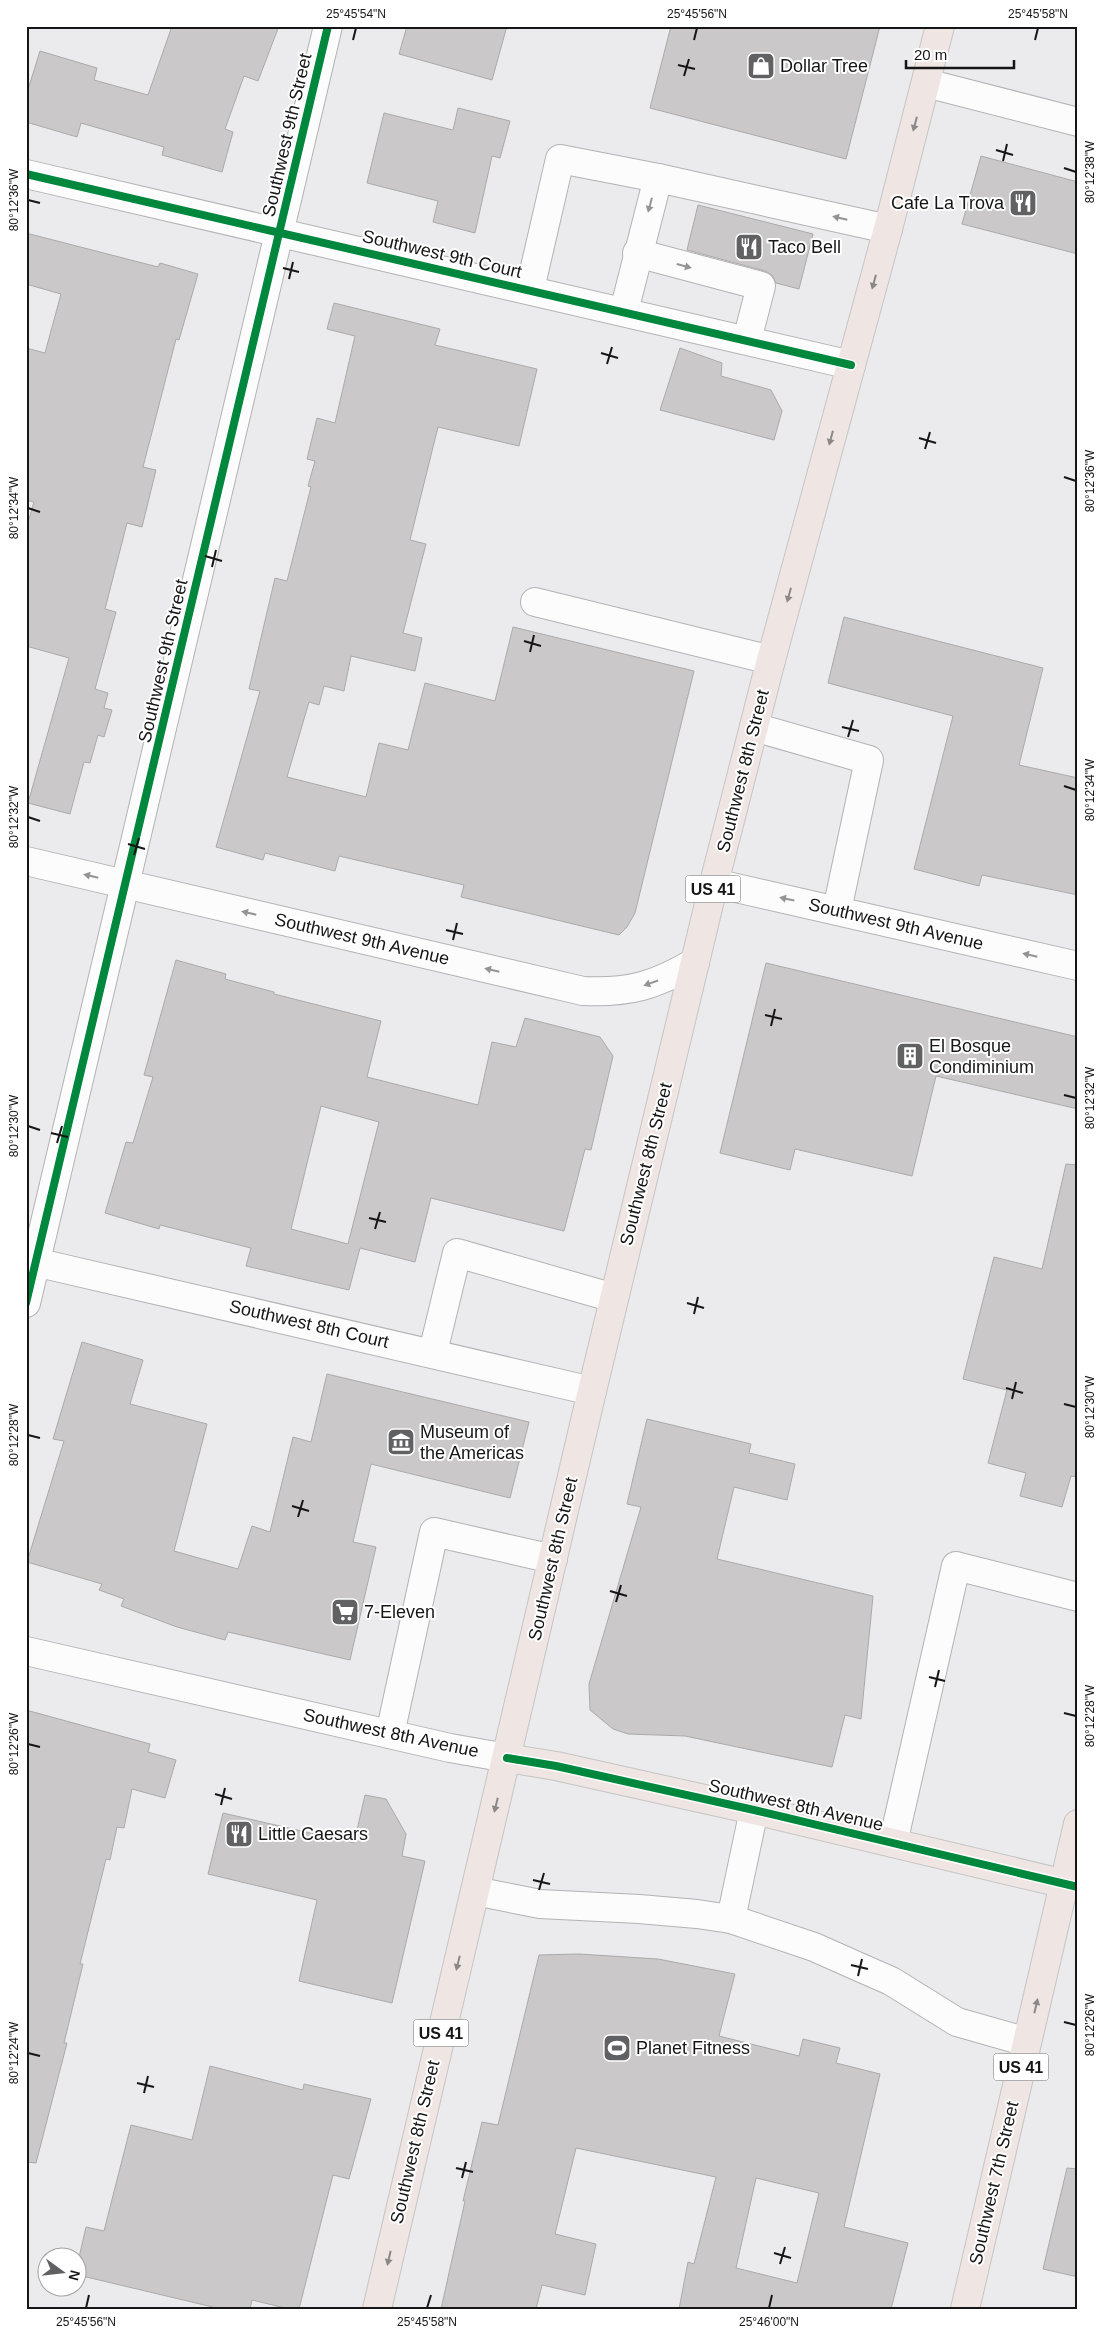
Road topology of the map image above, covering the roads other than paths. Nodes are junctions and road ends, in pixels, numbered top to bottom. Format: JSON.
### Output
{"nodes":[{"id":1,"x":328,"y":26,"type":"edge"},
{"id":2,"x":940,"y":26,"type":"edge"},
{"id":3,"x":926,"y":83,"type":"junction"},
{"id":4,"x":1078,"y":122,"type":"edge"},
{"id":5,"x":26,"y":174,"type":"edge"},
{"id":6,"x":658,"y":178,"type":"junction"},
{"id":7,"x":888,"y":229,"type":"junction"},
{"id":8,"x":279,"y":233,"type":"junction"},
{"id":9,"x":637,"y":253,"type":"junction"},
{"id":10,"x":530,"y":289,"type":"junction"},
{"id":11,"x":624,"y":311,"type":"junction"},
{"id":12,"x":747,"y":340,"type":"junction"},
{"id":13,"x":852,"y":365,"type":"junction"},
{"id":14,"x":535,"y":602,"type":"dead end"},
{"id":15,"x":771,"y":660,"type":"junction"},
{"id":16,"x":754,"y":727,"type":"junction"},
{"id":17,"x":26,"y":861,"type":"edge"},
{"id":18,"x":125,"y":883,"type":"junction"},
{"id":19,"x":714,"y":883,"type":"junction"},
{"id":20,"x":837,"y":910,"type":"junction"},
{"id":21,"x":695,"y":962,"type":"junction"},
{"id":22,"x":1078,"y":966,"type":"edge"},
{"id":23,"x":31,"y":1261,"type":"edge"},
{"id":24,"x":614,"y":1298,"type":"junction"},
{"id":25,"x":26,"y":1303,"type":"edge"},
{"id":26,"x":433,"y":1352,"type":"junction"},
{"id":27,"x":592,"y":1391,"type":"junction"},
{"id":28,"x":553,"y":1559,"type":"junction"},
{"id":29,"x":1078,"y":1597,"type":"edge"},
{"id":30,"x":26,"y":1650,"type":"edge"},
{"id":31,"x":390,"y":1734,"type":"junction"},
{"id":32,"x":507,"y":1758,"type":"junction"},
{"id":33,"x":754,"y":1810,"type":"junction"},
{"id":34,"x":1078,"y":1824,"type":"edge"},
{"id":35,"x":893,"y":1843,"type":"junction"},
{"id":36,"x":1071,"y":1886,"type":"edge"},
{"id":37,"x":475,"y":1891,"type":"junction"},
{"id":38,"x":731,"y":1919,"type":"junction"},
{"id":39,"x":1027,"y":2042,"type":"junction"},
{"id":40,"x":377,"y":2309,"type":"edge"},
{"id":41,"x":965,"y":2309,"type":"edge"}],
"edges":[{"from":1,"to":8,"type":"street","name":"Southwest 9th Street"},
{"from":2,"to":3,"type":"main road","name":"Southwest 8th Street","number":"US 41"},
{"from":3,"to":4,"type":"street"},
{"from":3,"to":7,"type":"main road","name":"Southwest 8th Street","number":"US 41","one_way":true},
{"from":5,"to":8,"type":"street","name":"Southwest 9th Court"},
{"from":7,"to":6,"type":"street","one_way":true},
{"from":6,"to":9,"type":"street","one_way":true},
{"from":6,"to":10,"type":"street"},
{"from":7,"to":13,"type":"main road","name":"Southwest 8th Street","number":"US 41","one_way":true},
{"from":8,"to":10,"type":"street","name":"Southwest 9th Court"},
{"from":8,"to":18,"type":"street","name":"Southwest 9th Street"},
{"from":9,"to":11,"type":"street"},
{"from":9,"to":12,"type":"street","one_way":true},
{"from":10,"to":11,"type":"street","name":"Southwest 9th Court"},
{"from":11,"to":12,"type":"street","name":"Southwest 9th Court"},
{"from":12,"to":13,"type":"street","name":"Southwest 9th Court"},
{"from":13,"to":15,"type":"main road","name":"Southwest 8th Street","number":"US 41","one_way":true},
{"from":14,"to":15,"type":"street"},
{"from":15,"to":16,"type":"main road","name":"Southwest 8th Street","number":"US 41"},
{"from":16,"to":19,"type":"main road","name":"Southwest 8th Street","number":"US 41"},
{"from":16,"to":20,"type":"street"},
{"from":18,"to":17,"type":"street","name":"Southwest 9th Avenue","one_way":true},
{"from":21,"to":18,"type":"street","name":"Southwest 9th Avenue","one_way":true},
{"from":18,"to":23,"type":"street","name":"Southwest 9th Street"},
{"from":20,"to":19,"type":"street","name":"Southwest 9th Avenue","one_way":true},
{"from":19,"to":21,"type":"main road","name":"Southwest 8th Street","number":"US 41"},
{"from":22,"to":20,"type":"street","name":"Southwest 9th Avenue","one_way":true},
{"from":21,"to":24,"type":"main road","name":"Southwest 8th Street","number":"US 41"},
{"from":23,"to":25,"type":"street","name":"Southwest 9th Street"},
{"from":23,"to":26,"type":"street","name":"Southwest 8th Court"},
{"from":24,"to":26,"type":"street"},
{"from":24,"to":27,"type":"main road","name":"Southwest 8th Street","number":"US 41"},
{"from":26,"to":27,"type":"street","name":"Southwest 8th Court"},
{"from":27,"to":28,"type":"main road","name":"Southwest 8th Street","number":"US 41"},
{"from":28,"to":31,"type":"street"},
{"from":28,"to":32,"type":"main road","name":"Southwest 8th Street","number":"US 41"},
{"from":29,"to":35,"type":"street"},
{"from":30,"to":31,"type":"street","name":"Southwest 8th Avenue"},
{"from":31,"to":32,"type":"street","name":"Southwest 8th Avenue"},
{"from":32,"to":33,"type":"main road","name":"Southwest 8th Avenue"},
{"from":32,"to":37,"type":"main road","name":"Southwest 8th Street","number":"US 41","one_way":true},
{"from":33,"to":35,"type":"main road","name":"Southwest 8th Avenue"},
{"from":33,"to":38,"type":"street"},
{"from":34,"to":36,"type":"main road","name":"Southwest 7th Street","number":"US 41"},
{"from":35,"to":36,"type":"main road","name":"Southwest 8th Avenue"},
{"from":39,"to":36,"type":"main road","name":"Southwest 7th Street","number":"US 41","one_way":true},
{"from":37,"to":38,"type":"street"},
{"from":37,"to":40,"type":"main road","name":"Southwest 8th Street","number":"US 41","one_way":true},
{"from":38,"to":39,"type":"street"},
{"from":39,"to":41,"type":"main road","name":"Southwest 7th Street","number":"US 41"}]}
